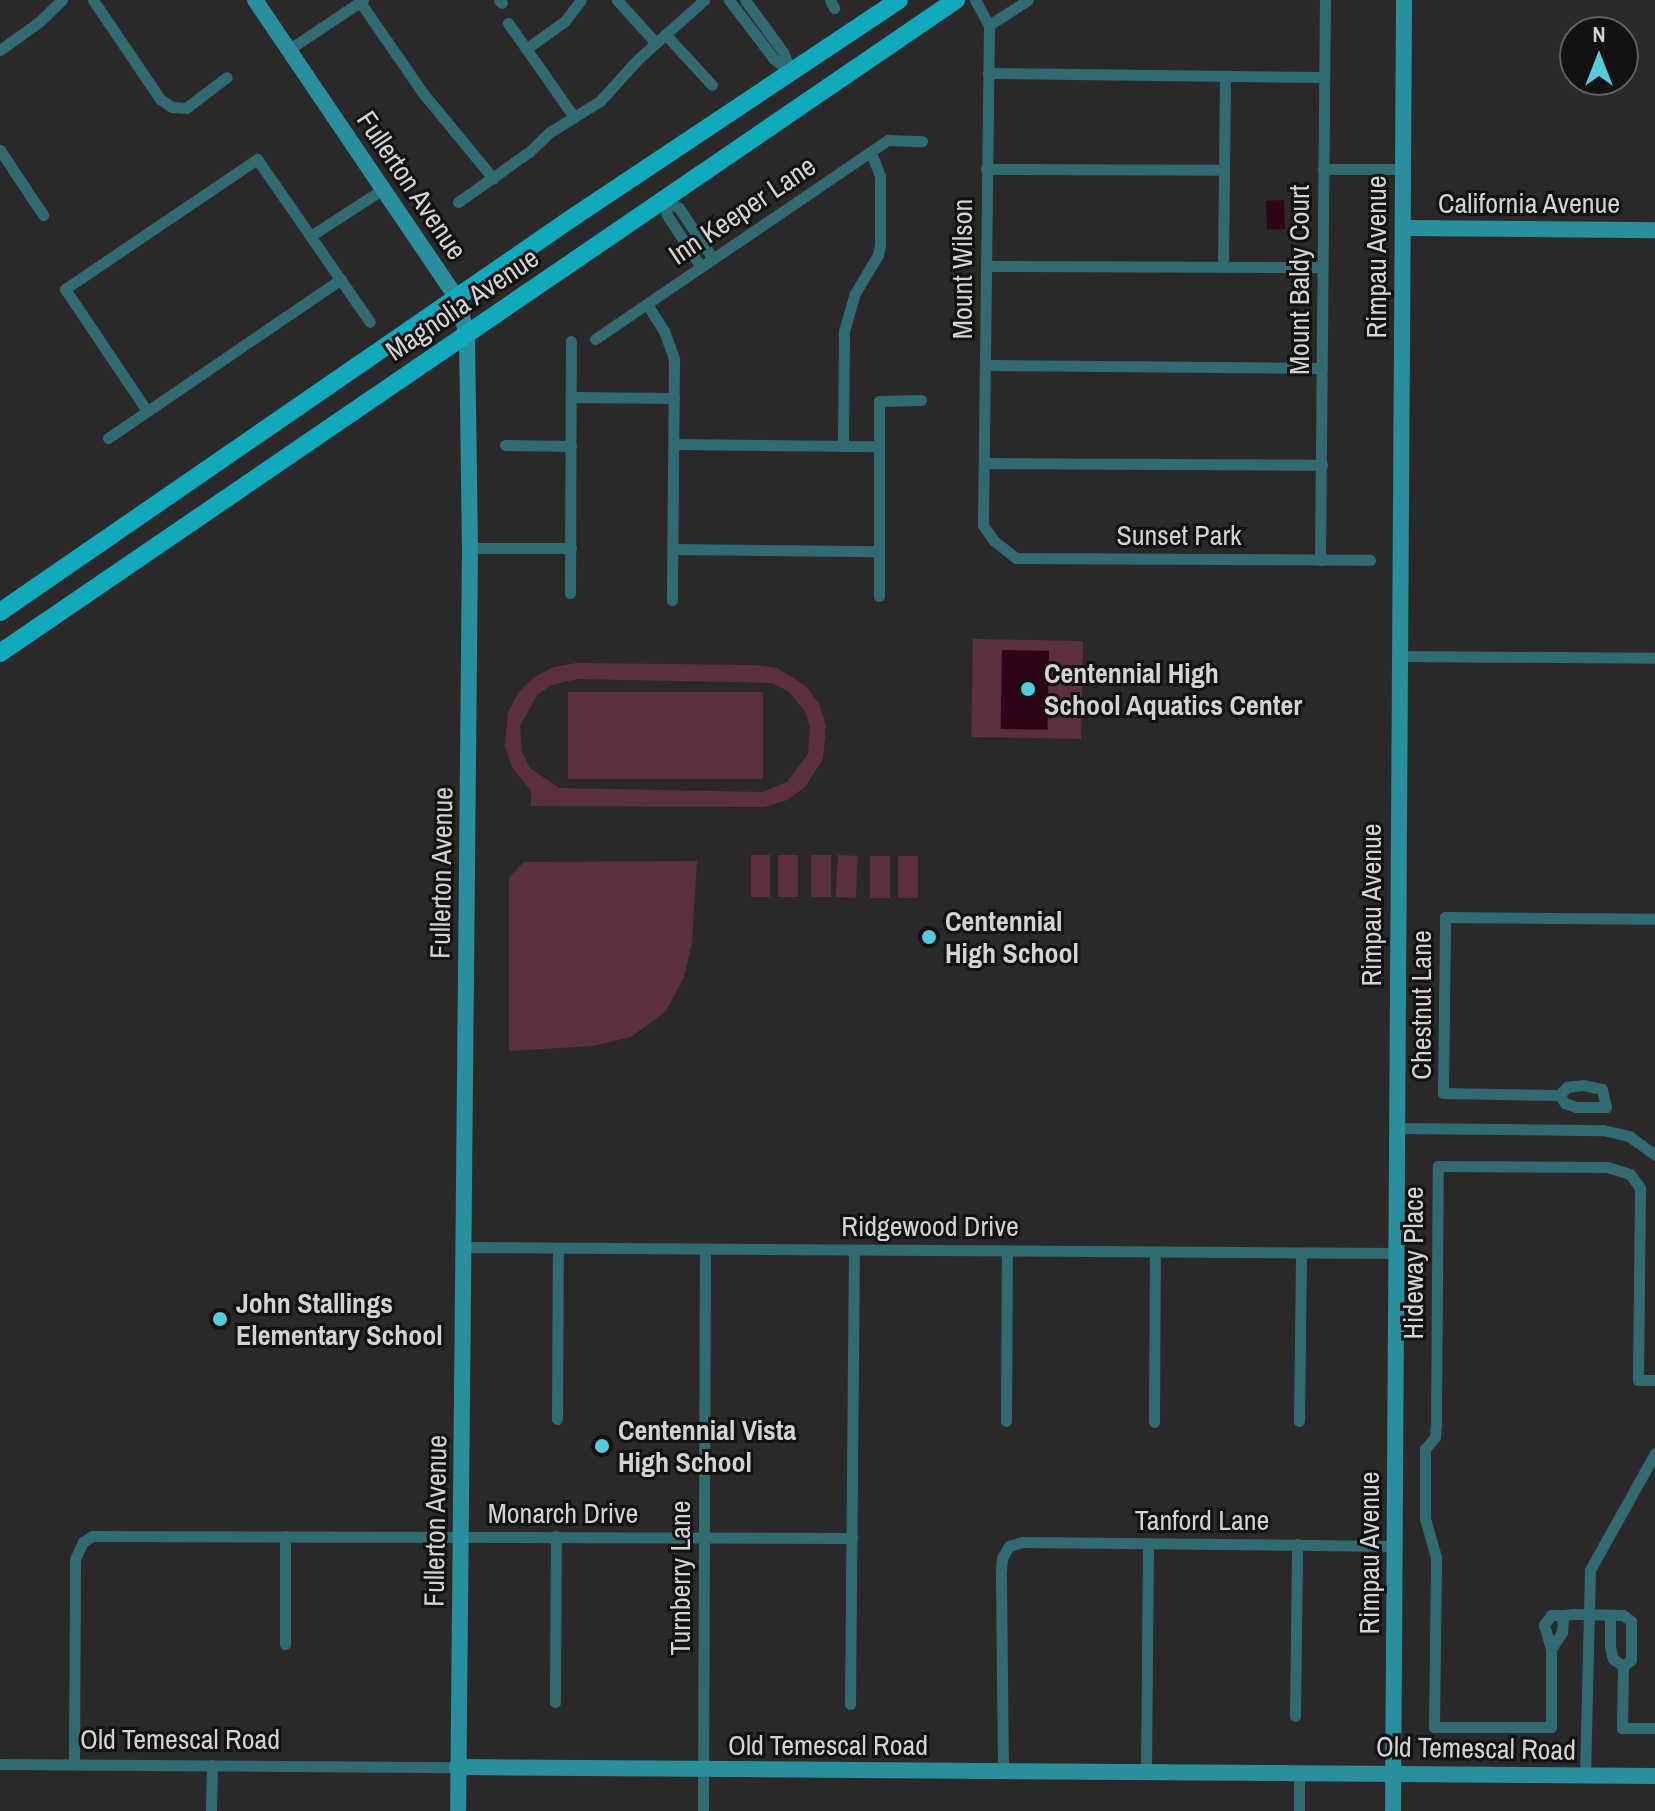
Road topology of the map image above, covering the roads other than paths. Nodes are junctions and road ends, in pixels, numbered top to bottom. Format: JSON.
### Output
{"nodes":[{"id":1,"x":62,"y":0,"type":"edge"},
{"id":2,"x":93,"y":0,"type":"edge"},
{"id":3,"x":255,"y":0,"type":"edge"},
{"id":4,"x":581,"y":0,"type":"edge"},
{"id":5,"x":617,"y":0,"type":"edge"},
{"id":6,"x":704,"y":0,"type":"edge"},
{"id":7,"x":729,"y":0,"type":"edge"},
{"id":8,"x":745,"y":0,"type":"edge"},
{"id":9,"x":899,"y":0,"type":"edge"},
{"id":10,"x":956,"y":0,"type":"edge"},
{"id":11,"x":975,"y":0,"type":"edge"},
{"id":12,"x":1028,"y":0,"type":"edge"},
{"id":13,"x":1325,"y":0,"type":"edge"},
{"id":14,"x":1404,"y":0,"type":"edge"},
{"id":15,"x":361,"y":1,"type":"edge"},
{"id":16,"x":508,"y":23,"type":"dead end"},
{"id":17,"x":989,"y":25,"type":"junction"},
{"id":18,"x":665,"y":34,"type":"junction"},
{"id":19,"x":656,"y":43,"type":"junction"},
{"id":20,"x":526,"y":49,"type":"junction"},
{"id":21,"x":0,"y":50,"type":"edge"},
{"id":22,"x":288,"y":50,"type":"junction"},
{"id":23,"x":792,"y":73,"type":"junction"},
{"id":24,"x":988,"y":73,"type":"junction"},
{"id":25,"x":227,"y":77,"type":"dead end"},
{"id":26,"x":1225,"y":77,"type":"junction"},
{"id":27,"x":1324,"y":77,"type":"junction"},
{"id":28,"x":712,"y":85,"type":"dead end"},
{"id":29,"x":811,"y":101,"type":"junction"},
{"id":30,"x":574,"y":117,"type":"junction"},
{"id":31,"x":922,"y":141,"type":"dead end"},
{"id":32,"x":0,"y":150,"type":"edge"},
{"id":33,"x":871,"y":152,"type":"junction"},
{"id":34,"x":986,"y":169,"type":"junction"},
{"id":35,"x":1323,"y":169,"type":"junction"},
{"id":36,"x":1403,"y":169,"type":"junction"},
{"id":37,"x":645,"y":170,"type":"junction"},
{"id":38,"x":1223,"y":170,"type":"junction"},
{"id":39,"x":493,"y":178,"type":"junction"},
{"id":40,"x":383,"y":189,"type":"junction"},
{"id":41,"x":665,"y":199,"type":"junction"},
{"id":42,"x":458,"y":202,"type":"dead end"},
{"id":43,"x":43,"y":215,"type":"dead end"},
{"id":44,"x":1403,"y":228,"type":"junction"},
{"id":45,"x":1655,"y":230,"type":"edge"},
{"id":46,"x":312,"y":235,"type":"junction"},
{"id":47,"x":713,"y":259,"type":"junction"},
{"id":48,"x":987,"y":266,"type":"junction"},
{"id":49,"x":701,"y":267,"type":"junction"},
{"id":50,"x":1223,"y":267,"type":"junction"},
{"id":51,"x":1322,"y":267,"type":"junction"},
{"id":52,"x":341,"y":279,"type":"junction"},
{"id":53,"x":457,"y":298,"type":"junction"},
{"id":54,"x":647,"y":304,"type":"junction"},
{"id":55,"x":370,"y":322,"type":"dead end"},
{"id":56,"x":467,"y":335,"type":"junction"},
{"id":57,"x":595,"y":339,"type":"dead end"},
{"id":58,"x":571,"y":341,"type":"dead end"},
{"id":59,"x":985,"y":365,"type":"junction"},
{"id":60,"x":1322,"y":368,"type":"junction"},
{"id":61,"x":571,"y":397,"type":"junction"},
{"id":62,"x":674,"y":398,"type":"junction"},
{"id":63,"x":921,"y":400,"type":"dead end"},
{"id":64,"x":147,"y":411,"type":"junction"},
{"id":65,"x":108,"y":438,"type":"dead end"},
{"id":66,"x":251,"y":440,"type":"junction"},
{"id":67,"x":674,"y":444,"type":"junction"},
{"id":68,"x":505,"y":445,"type":"dead end"},
{"id":69,"x":571,"y":446,"type":"junction"},
{"id":70,"x":843,"y":446,"type":"junction"},
{"id":71,"x":879,"y":446,"type":"junction"},
{"id":72,"x":984,"y":463,"type":"junction"},
{"id":73,"x":1322,"y":465,"type":"junction"},
{"id":74,"x":270,"y":469,"type":"junction"},
{"id":75,"x":993,"y":540,"type":"joint"},
{"id":76,"x":470,"y":548,"type":"junction"},
{"id":77,"x":571,"y":548,"type":"junction"},
{"id":78,"x":673,"y":549,"type":"junction"},
{"id":79,"x":879,"y":551,"type":"junction"},
{"id":80,"x":1320,"y":560,"type":"junction"},
{"id":81,"x":1370,"y":560,"type":"dead end"},
{"id":82,"x":570,"y":593,"type":"dead end"},
{"id":83,"x":879,"y":596,"type":"dead end"},
{"id":84,"x":672,"y":600,"type":"dead end"},
{"id":85,"x":0,"y":612,"type":"edge"},
{"id":86,"x":0,"y":653,"type":"edge"},
{"id":87,"x":1399,"y":656,"type":"junction"},
{"id":88,"x":1655,"y":658,"type":"edge"},
{"id":89,"x":1655,"y":919,"type":"edge"},
{"id":90,"x":1559,"y":1095,"type":"junction"},
{"id":91,"x":1606,"y":1107,"type":"junction"},
{"id":92,"x":1396,"y":1128,"type":"junction"},
{"id":93,"x":1603,"y":1130,"type":"junction"},
{"id":94,"x":1655,"y":1155,"type":"edge"},
{"id":95,"x":464,"y":1247,"type":"junction"},
{"id":96,"x":558,"y":1248,"type":"junction"},
{"id":97,"x":705,"y":1249,"type":"junction"},
{"id":98,"x":854,"y":1250,"type":"junction"},
{"id":99,"x":1007,"y":1251,"type":"junction"},
{"id":100,"x":1155,"y":1252,"type":"junction"},
{"id":101,"x":1301,"y":1253,"type":"junction"},
{"id":102,"x":1396,"y":1253,"type":"junction"},
{"id":103,"x":1655,"y":1380,"type":"edge"},
{"id":104,"x":557,"y":1419,"type":"dead end"},
{"id":105,"x":1006,"y":1421,"type":"dead end"},
{"id":106,"x":1299,"y":1421,"type":"dead end"},
{"id":107,"x":1154,"y":1422,"type":"dead end"},
{"id":108,"x":1655,"y":1453,"type":"edge"},
{"id":109,"x":285,"y":1536,"type":"junction"},
{"id":110,"x":461,"y":1536,"type":"junction"},
{"id":111,"x":556,"y":1536,"type":"junction"},
{"id":112,"x":704,"y":1538,"type":"junction"},
{"id":113,"x":852,"y":1538,"type":"junction"},
{"id":114,"x":1148,"y":1544,"type":"junction"},
{"id":115,"x":1297,"y":1544,"type":"junction"},
{"id":116,"x":1395,"y":1546,"type":"junction"},
{"id":117,"x":1586,"y":1614,"type":"junction"},
{"id":118,"x":1563,"y":1615,"type":"junction"},
{"id":119,"x":1610,"y":1615,"type":"junction"},
{"id":120,"x":285,"y":1644,"type":"dead end"},
{"id":121,"x":1551,"y":1649,"type":"junction"},
{"id":122,"x":1623,"y":1666,"type":"junction"},
{"id":123,"x":555,"y":1702,"type":"dead end"},
{"id":124,"x":850,"y":1704,"type":"dead end"},
{"id":125,"x":1295,"y":1716,"type":"dead end"},
{"id":126,"x":1655,"y":1728,"type":"edge"},
{"id":127,"x":0,"y":1764,"type":"edge"},
{"id":128,"x":74,"y":1764,"type":"junction"},
{"id":129,"x":212,"y":1765,"type":"junction"},
{"id":130,"x":457,"y":1767,"type":"junction"},
{"id":131,"x":703,"y":1770,"type":"junction"},
{"id":132,"x":1003,"y":1772,"type":"junction"},
{"id":133,"x":1146,"y":1773,"type":"junction"},
{"id":134,"x":1299,"y":1773,"type":"junction"},
{"id":135,"x":1393,"y":1773,"type":"junction"},
{"id":136,"x":1585,"y":1775,"type":"junction"},
{"id":137,"x":1655,"y":1776,"type":"edge"},
{"id":138,"x":211,"y":1811,"type":"edge"},
{"id":139,"x":458,"y":1811,"type":"edge"},
{"id":140,"x":703,"y":1811,"type":"edge"},
{"id":141,"x":1299,"y":1811,"type":"edge"},
{"id":142,"x":1393,"y":1811,"type":"edge"}],
"edges":[{"from":1,"to":21,"type":"street"},
{"from":2,"to":25,"type":"street"},
{"from":3,"to":22,"type":"main road","name":"Fullerton Avenue"},
{"from":4,"to":20,"type":"street"},
{"from":5,"to":19,"type":"street"},
{"from":6,"to":18,"type":"street"},
{"from":7,"to":23,"type":"street"},
{"from":8,"to":23,"type":"street"},
{"from":9,"to":23,"type":"main road","name":"Magnolia Avenue"},
{"from":10,"to":29,"type":"main road","name":"Magnolia Avenue"},
{"from":11,"to":17,"type":"street"},
{"from":12,"to":17,"type":"street"},
{"from":13,"to":27,"type":"street","name":"Mount Baldy Court"},
{"from":14,"to":36,"type":"main road","name":"Rimpau Avenue"},
{"from":15,"to":22,"type":"street"},
{"from":15,"to":39,"type":"street"},
{"from":16,"to":20,"type":"street"},
{"from":17,"to":24,"type":"street","name":"Mount Wilson"},
{"from":18,"to":19,"type":"street"},
{"from":18,"to":28,"type":"street"},
{"from":19,"to":30,"type":"street"},
{"from":20,"to":30,"type":"street"},
{"from":22,"to":40,"type":"main road","name":"Fullerton Avenue"},
{"from":23,"to":29,"type":"main road"},
{"from":23,"to":37,"type":"main road","name":"Magnolia Avenue"},
{"from":24,"to":26,"type":"street"},
{"from":24,"to":34,"type":"street","name":"Mount Wilson"},
{"from":26,"to":27,"type":"street"},
{"from":26,"to":38,"type":"street"},
{"from":27,"to":35,"type":"street","name":"Mount Baldy Court"},
{"from":29,"to":41,"type":"main road","name":"Magnolia Avenue"},
{"from":30,"to":39,"type":"street"},
{"from":31,"to":33,"type":"street","name":"Inn Keeper Lane"},
{"from":32,"to":43,"type":"street"},
{"from":33,"to":47,"type":"street","name":"Inn Keeper Lane"},
{"from":33,"to":70,"type":"street"},
{"from":34,"to":38,"type":"street"},
{"from":34,"to":48,"type":"street","name":"Mount Wilson"},
{"from":35,"to":36,"type":"street"},
{"from":35,"to":51,"type":"street","name":"Mount Baldy Court"},
{"from":36,"to":44,"type":"main road","name":"Rimpau Avenue"},
{"from":37,"to":41,"type":"main road"},
{"from":37,"to":53,"type":"main road","name":"Magnolia Avenue"},
{"from":38,"to":50,"type":"street"},
{"from":39,"to":42,"type":"street"},
{"from":40,"to":46,"type":"street"},
{"from":40,"to":53,"type":"main road","name":"Fullerton Avenue"},
{"from":41,"to":47,"type":"street"},
{"from":41,"to":49,"type":"street"},
{"from":41,"to":56,"type":"main road","name":"Magnolia Avenue"},
{"from":44,"to":45,"type":"main road","name":"California Avenue"},
{"from":44,"to":87,"type":"main road","name":"Rimpau Avenue"},
{"from":46,"to":52,"type":"street"},
{"from":46,"to":64,"type":"street"},
{"from":47,"to":49,"type":"street","name":"Inn Keeper Lane"},
{"from":48,"to":50,"type":"street"},
{"from":48,"to":59,"type":"street","name":"Mount Wilson"},
{"from":49,"to":54,"type":"street","name":"Inn Keeper Lane"},
{"from":50,"to":51,"type":"street"},
{"from":51,"to":60,"type":"street","name":"Mount Baldy Court"},
{"from":52,"to":55,"type":"street"},
{"from":52,"to":64,"type":"street"},
{"from":53,"to":56,"type":"main road","name":"Fullerton Avenue"},
{"from":53,"to":66,"type":"main road","name":"Magnolia Avenue"},
{"from":54,"to":57,"type":"street","name":"Inn Keeper Lane"},
{"from":54,"to":62,"type":"street"},
{"from":56,"to":74,"type":"main road","name":"Magnolia Avenue"},
{"from":56,"to":76,"type":"main road","name":"Fullerton Avenue"},
{"from":58,"to":61,"type":"street"},
{"from":59,"to":60,"type":"street"},
{"from":59,"to":72,"type":"street","name":"Mount Wilson"},
{"from":60,"to":73,"type":"street","name":"Mount Baldy Court"},
{"from":61,"to":62,"type":"street"},
{"from":61,"to":69,"type":"street"},
{"from":62,"to":67,"type":"street"},
{"from":63,"to":71,"type":"street"},
{"from":64,"to":65,"type":"street"},
{"from":66,"to":74,"type":"main road"},
{"from":66,"to":85,"type":"main road","name":"Magnolia Avenue"},
{"from":67,"to":70,"type":"street"},
{"from":67,"to":78,"type":"street"},
{"from":68,"to":69,"type":"street"},
{"from":69,"to":77,"type":"street"},
{"from":70,"to":71,"type":"street"},
{"from":71,"to":79,"type":"street"},
{"from":72,"to":73,"type":"street"},
{"from":72,"to":75,"type":"street","name":"Mount Wilson"},
{"from":73,"to":80,"type":"street","name":"Mount Baldy Court"},
{"from":74,"to":86,"type":"main road","name":"Magnolia Avenue"},
{"from":75,"to":80,"type":"street","name":"Sunset Park"},
{"from":76,"to":77,"type":"street"},
{"from":76,"to":95,"type":"main road","name":"Fullerton Avenue"},
{"from":77,"to":82,"type":"street"},
{"from":78,"to":79,"type":"street"},
{"from":78,"to":84,"type":"street"},
{"from":79,"to":83,"type":"street"},
{"from":80,"to":81,"type":"street","name":"Sunset Park"},
{"from":87,"to":88,"type":"street"},
{"from":87,"to":92,"type":"main road","name":"Rimpau Avenue"},
{"from":89,"to":90,"type":"street","name":"Chestnut Lane"},
{"from":90,"to":91,"type":"street","name":"Chestnut Lane"},
{"from":90,"to":91,"type":"street","name":"Chestnut Lane"},
{"from":91,"to":93,"type":"street"},
{"from":92,"to":93,"type":"street"},
{"from":92,"to":102,"type":"main road","name":"Rimpau Avenue"},
{"from":93,"to":94,"type":"street"},
{"from":95,"to":96,"type":"street","name":"Ridgewood Drive"},
{"from":95,"to":110,"type":"main road","name":"Fullerton Avenue"},
{"from":96,"to":97,"type":"street","name":"Ridgewood Drive"},
{"from":96,"to":104,"type":"street"},
{"from":97,"to":98,"type":"street","name":"Ridgewood Drive"},
{"from":97,"to":112,"type":"street","name":"Turnberry Lane"},
{"from":98,"to":99,"type":"street","name":"Ridgewood Drive"},
{"from":98,"to":113,"type":"street"},
{"from":99,"to":100,"type":"street","name":"Ridgewood Drive"},
{"from":99,"to":105,"type":"street"},
{"from":100,"to":101,"type":"street","name":"Ridgewood Drive"},
{"from":100,"to":107,"type":"street"},
{"from":101,"to":102,"type":"street","name":"Ridgewood Drive"},
{"from":101,"to":106,"type":"street"},
{"from":102,"to":116,"type":"main road","name":"Rimpau Avenue"},
{"from":103,"to":121,"type":"street","name":"Hideway Place"},
{"from":108,"to":117,"type":"street"},
{"from":109,"to":110,"type":"street","name":"Monarch Drive"},
{"from":109,"to":120,"type":"street"},
{"from":109,"to":128,"type":"street","name":"Monarch Drive"},
{"from":110,"to":111,"type":"street","name":"Monarch Drive"},
{"from":110,"to":130,"type":"main road","name":"Fullerton Avenue"},
{"from":111,"to":112,"type":"street","name":"Monarch Drive"},
{"from":111,"to":123,"type":"street"},
{"from":112,"to":113,"type":"street","name":"Monarch Drive"},
{"from":112,"to":131,"type":"street","name":"Turnberry Lane"},
{"from":113,"to":124,"type":"street"},
{"from":114,"to":115,"type":"street","name":"Tanford Lane"},
{"from":114,"to":132,"type":"street","name":"Tanford Lane"},
{"from":114,"to":133,"type":"street"},
{"from":115,"to":116,"type":"street","name":"Tanford Lane"},
{"from":115,"to":125,"type":"street"},
{"from":116,"to":135,"type":"main road","name":"Rimpau Avenue"},
{"from":117,"to":118,"type":"street"},
{"from":117,"to":119,"type":"street"},
{"from":117,"to":136,"type":"street"},
{"from":118,"to":121,"type":"street"},
{"from":118,"to":121,"type":"street"},
{"from":119,"to":122,"type":"street"},
{"from":119,"to":122,"type":"street"},
{"from":122,"to":126,"type":"street"},
{"from":127,"to":128,"type":"street","name":"Old Temescal Road"},
{"from":128,"to":129,"type":"street","name":"Old Temescal Road"},
{"from":129,"to":130,"type":"street","name":"Old Temescal Road"},
{"from":129,"to":138,"type":"street"},
{"from":130,"to":131,"type":"main road","name":"Old Temescal Road"},
{"from":130,"to":139,"type":"main road","name":"Fullerton Avenue"},
{"from":131,"to":132,"type":"main road","name":"Old Temescal Road"},
{"from":131,"to":140,"type":"street","name":"Turnberry Lane"},
{"from":132,"to":133,"type":"main road","name":"Old Temescal Road"},
{"from":133,"to":134,"type":"main road","name":"Old Temescal Road"},
{"from":134,"to":135,"type":"main road","name":"Old Temescal Road"},
{"from":134,"to":141,"type":"street"},
{"from":135,"to":136,"type":"main road","name":"Old Temescal Road"},
{"from":135,"to":142,"type":"main road","name":"Rimpau Avenue"},
{"from":136,"to":137,"type":"main road","name":"Old Temescal Road"}]}
